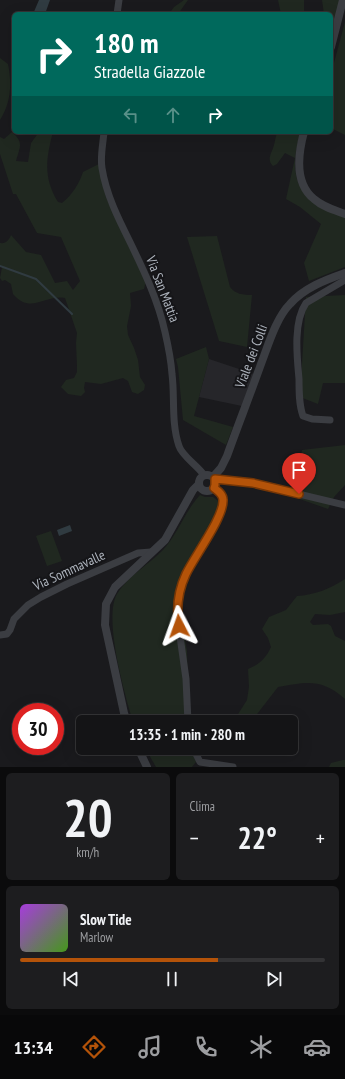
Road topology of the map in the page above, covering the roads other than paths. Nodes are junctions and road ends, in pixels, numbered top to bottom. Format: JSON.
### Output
{"nodes":[{"id":1,"x":119,"y":0,"type":"edge"},
{"id":2,"x":343,"y":0,"type":"edge"},
{"id":3,"x":117,"y":12,"type":"edge"},
{"id":4,"x":333,"y":39,"type":"edge"},
{"id":5,"x":104,"y":134,"type":"edge"},
{"id":6,"x":304,"y":134,"type":"edge"},
{"id":7,"x":345,"y":214,"type":"edge"},
{"id":8,"x":345,"y":273,"type":"edge"},
{"id":9,"x":345,"y":280,"type":"edge"},
{"id":10,"x":330,"y":420,"type":"dead end"},
{"id":11,"x":204,"y":475,"type":"junction"},
{"id":12,"x":214,"y":481,"type":"junction"},
{"id":13,"x":199,"y":484,"type":"junction"},
{"id":14,"x":345,"y":505,"type":"edge"},
{"id":15,"x":152,"y":552,"type":"junction"},
{"id":16,"x":0,"y":635,"type":"edge"},
{"id":17,"x":125,"y":715,"type":"edge"},
{"id":18,"x":188,"y":715,"type":"edge"},
{"id":19,"x":141,"y":755,"type":"edge"},
{"id":20,"x":196,"y":755,"type":"edge"},
{"id":21,"x":147,"y":767,"type":"edge"},
{"id":22,"x":233,"y":767,"type":"edge"}],
"edges":[{"from":1,"to":3,"type":"street"},
{"from":2,"to":4,"type":"street"},
{"from":5,"to":11,"type":"street","name":"Via San Mattia"},
{"from":6,"to":7,"type":"street"},
{"from":8,"to":12,"type":"street","name":"Viale dei Colli"},
{"from":9,"to":10,"type":"street"},
{"from":11,"to":12,"type":"street"},
{"from":11,"to":13,"type":"street"},
{"from":12,"to":13,"type":"street"},
{"from":12,"to":14,"type":"street"},
{"from":12,"to":18,"type":"street"},
{"from":13,"to":15,"type":"street"},
{"from":15,"to":16,"type":"street","name":"Via Sommavalle"},
{"from":15,"to":17,"type":"street"},
{"from":19,"to":21,"type":"street"},
{"from":20,"to":22,"type":"street"}]}
